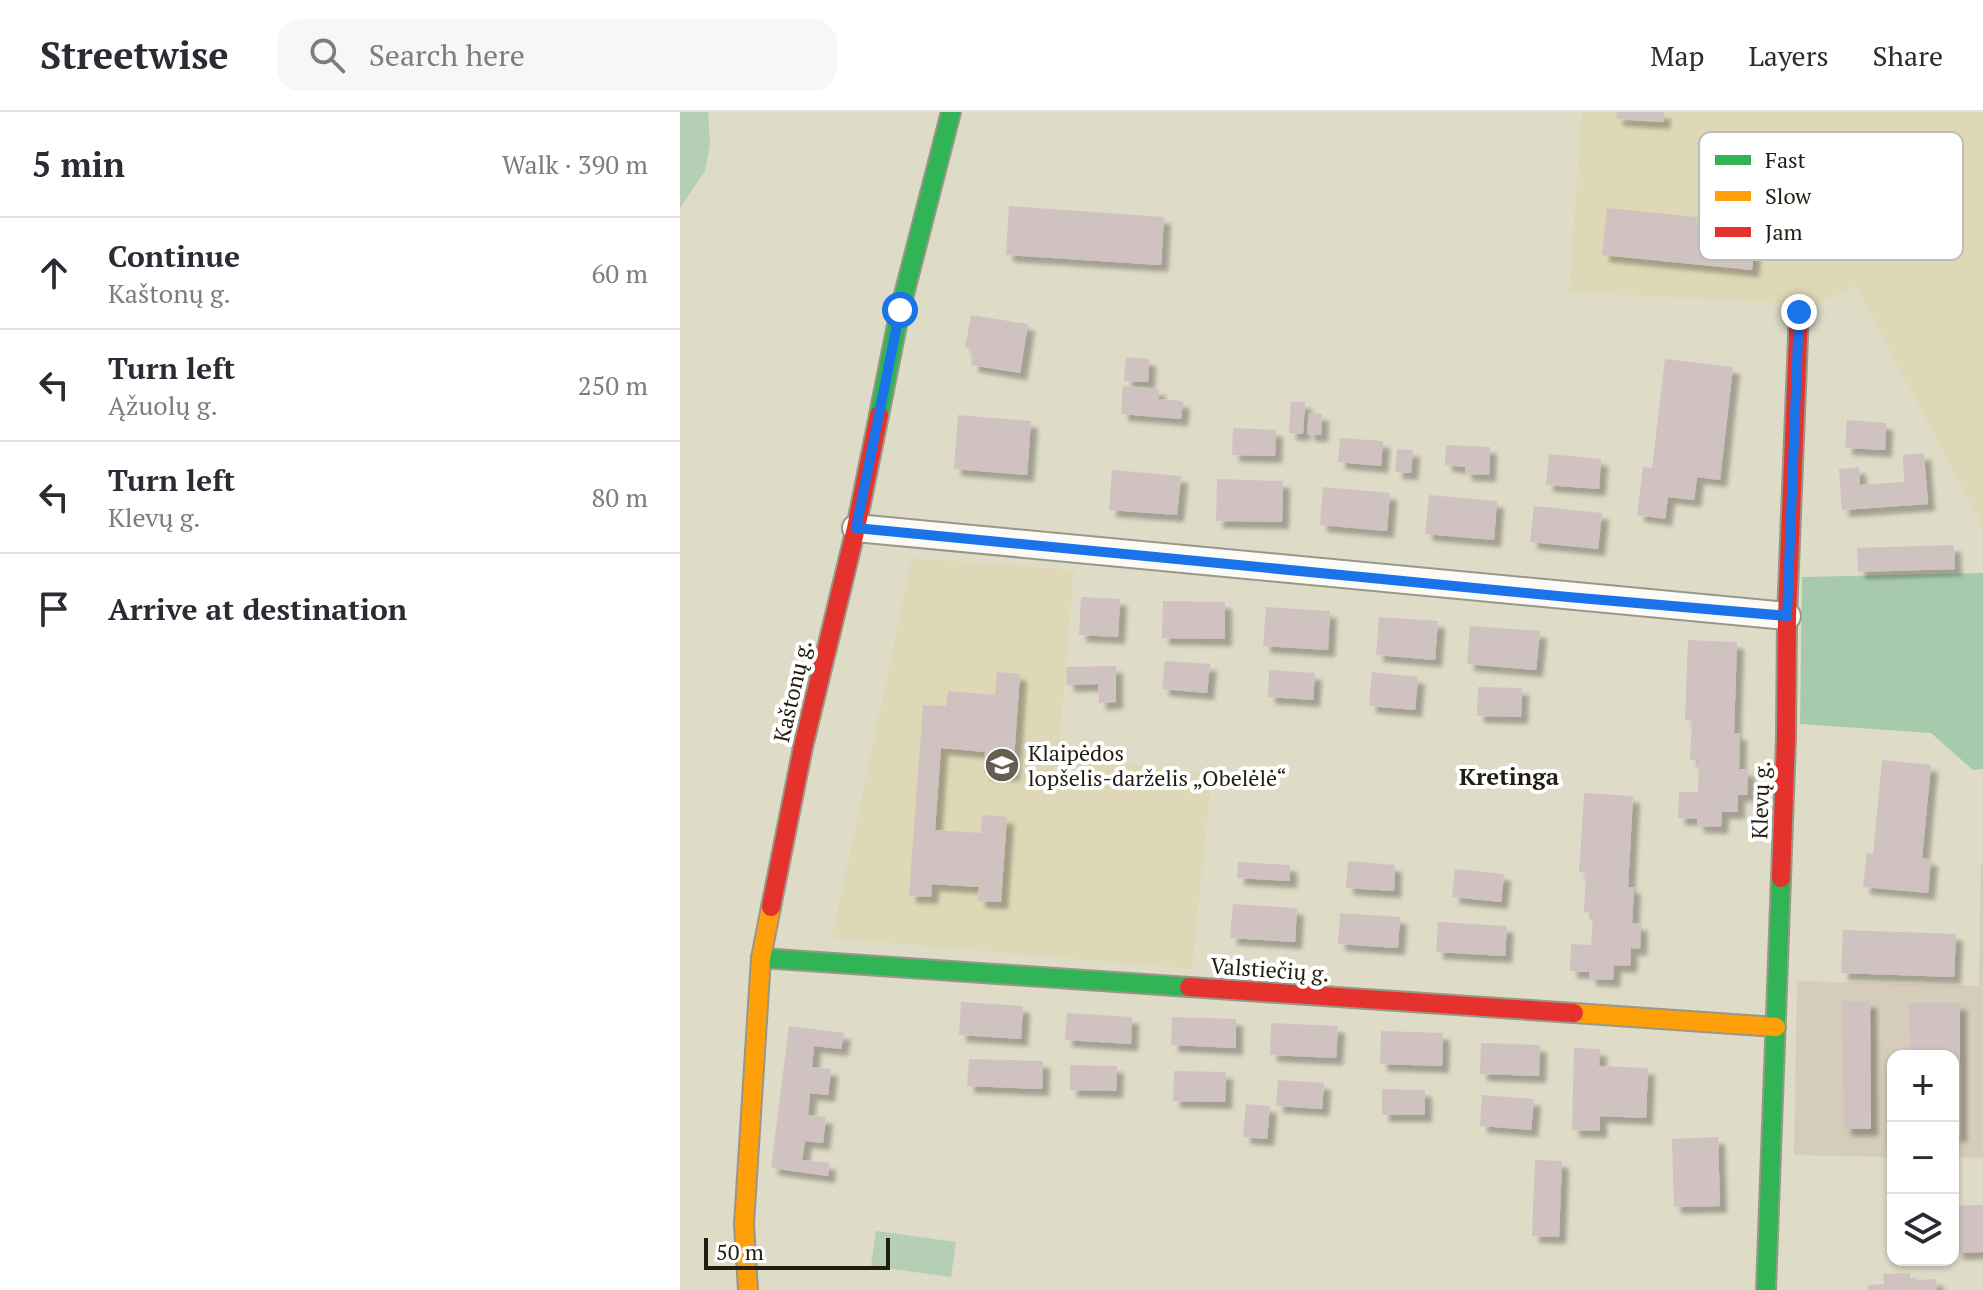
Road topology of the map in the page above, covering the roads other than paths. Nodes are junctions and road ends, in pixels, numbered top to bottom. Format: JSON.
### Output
{"nodes":[{"id":1,"x":951,"y":112,"type":"edge"},
{"id":2,"x":1799,"y":312,"type":"dead end"},
{"id":3,"x":856,"y":528,"type":"junction"},
{"id":4,"x":1787,"y":616,"type":"junction"},
{"id":5,"x":761,"y":958,"type":"junction"},
{"id":6,"x":1776,"y":1027,"type":"junction"},
{"id":7,"x":748,"y":1290,"type":"edge"},
{"id":8,"x":1766,"y":1290,"type":"edge"}],
"edges":[{"from":1,"to":3,"type":"street","name":"Kaštonų g."},
{"from":2,"to":4,"type":"street","name":"Klevų g."},
{"from":3,"to":4,"type":"street"},
{"from":3,"to":5,"type":"street","name":"Kaštonų g."},
{"from":4,"to":6,"type":"street","name":"Klevų g."},
{"from":5,"to":6,"type":"street","name":"Valstiečių g."},
{"from":5,"to":7,"type":"street","name":"Kaštonų g."},
{"from":6,"to":8,"type":"street","name":"Klevų g."}]}
